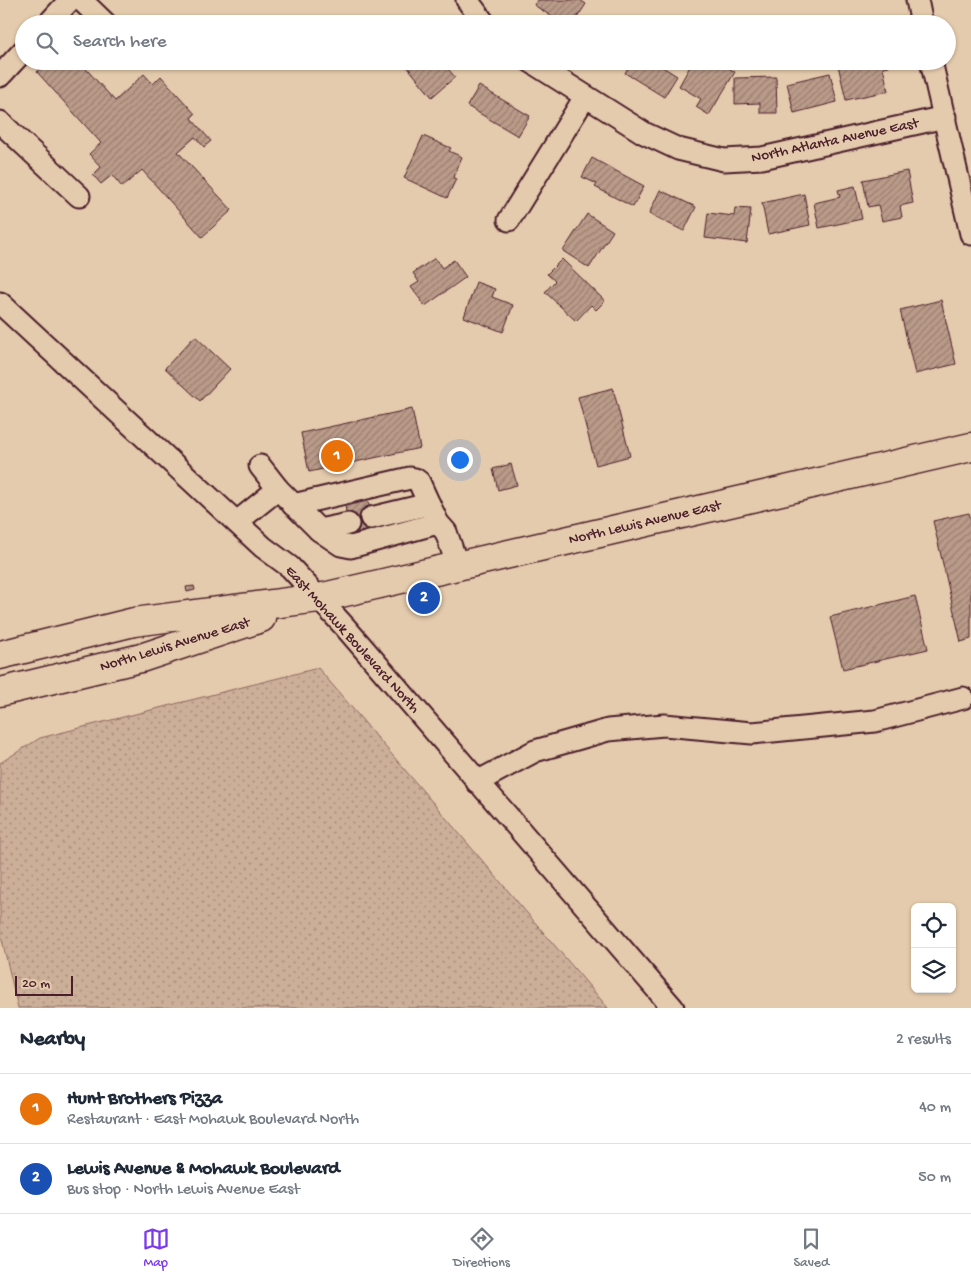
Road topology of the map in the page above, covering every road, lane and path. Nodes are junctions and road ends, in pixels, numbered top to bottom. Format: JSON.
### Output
{"nodes":[{"id":1,"x":70,"y":0,"type":"edge"},
{"id":2,"x":81,"y":0,"type":"edge"},
{"id":3,"x":467,"y":0,"type":"edge"},
{"id":4,"x":917,"y":0,"type":"edge"},
{"id":5,"x":56,"y":15,"type":"edge"},
{"id":6,"x":97,"y":15,"type":"edge"},
{"id":7,"x":478,"y":15,"type":"edge"},
{"id":8,"x":920,"y":15,"type":"edge"},
{"id":9,"x":15,"y":60,"type":"edge"},
{"id":10,"x":544,"y":70,"type":"edge"},
{"id":11,"x":933,"y":70,"type":"edge"},
{"id":12,"x":0,"y":76,"type":"edge"},
{"id":13,"x":585,"y":96,"type":"junction"},
{"id":14,"x":945,"y":117,"type":"junction"},
{"id":15,"x":0,"y":122,"type":"edge"},
{"id":16,"x":79,"y":196,"type":"dead end"},
{"id":17,"x":509,"y":220,"type":"dead end"},
{"id":18,"x":971,"y":234,"type":"edge"},
{"id":19,"x":0,"y":303,"type":"edge"},
{"id":20,"x":971,"y":447,"type":"edge"},
{"id":21,"x":260,"y":466,"type":"dead end"},
{"id":22,"x":278,"y":489,"type":"junction"},
{"id":23,"x":429,"y":504,"type":"junction"},
{"id":24,"x":293,"y":505,"type":"junction"},
{"id":25,"x":371,"y":518,"type":"dead end"},
{"id":26,"x":237,"y":522,"type":"junction"},
{"id":27,"x":438,"y":523,"type":"junction"},
{"id":28,"x":348,"y":524,"type":"dead end"},
{"id":29,"x":319,"y":530,"type":"junction"},
{"id":30,"x":458,"y":567,"type":"junction"},
{"id":31,"x":319,"y":598,"type":"junction"},
{"id":32,"x":0,"y":655,"type":"edge"},
{"id":33,"x":0,"y":692,"type":"edge"},
{"id":34,"x":963,"y":698,"type":"dead end"},
{"id":35,"x":477,"y":782,"type":"junction"},
{"id":36,"x":672,"y":1008,"type":"edge"}],
"edges":[{"from":1,"to":5,"type":"street"},
{"from":2,"to":6,"type":"street"},
{"from":3,"to":7,"type":"street"},
{"from":4,"to":8,"type":"street"},
{"from":9,"to":12,"type":"street"},
{"from":10,"to":13,"type":"street","name":"North Atlanta Avenue East"},
{"from":11,"to":14,"type":"street"},
{"from":13,"to":14,"type":"street","name":"North Atlanta Avenue East"},
{"from":13,"to":17,"type":"street"},
{"from":14,"to":18,"type":"street"},
{"from":15,"to":16,"type":"street"},
{"from":19,"to":26,"type":"street","name":"East Mohawk Boulevard North"},
{"from":20,"to":30,"type":"main road","name":"North Lewis Avenue East"},
{"from":21,"to":22,"type":"street"},
{"from":22,"to":24,"type":"street"},
{"from":22,"to":26,"type":"street"},
{"from":23,"to":24,"type":"street"},
{"from":23,"to":25,"type":"street"},
{"from":23,"to":27,"type":"street"},
{"from":24,"to":29,"type":"street"},
{"from":26,"to":31,"type":"street","name":"East Mohawk Boulevard North"},
{"from":27,"to":29,"type":"street"},
{"from":27,"to":30,"type":"street"},
{"from":28,"to":29,"type":"street"},
{"from":30,"to":31,"type":"main road","name":"North Lewis Avenue East"},
{"from":31,"to":32,"type":"main road","name":"North Lewis Avenue East"},
{"from":31,"to":33,"type":"main road","name":"North Lewis Avenue East"},
{"from":31,"to":35,"type":"street","name":"East Mohawk Boulevard North"},
{"from":34,"to":35,"type":"street"},
{"from":35,"to":36,"type":"street","name":"East Mohawk Boulevard North"}]}
